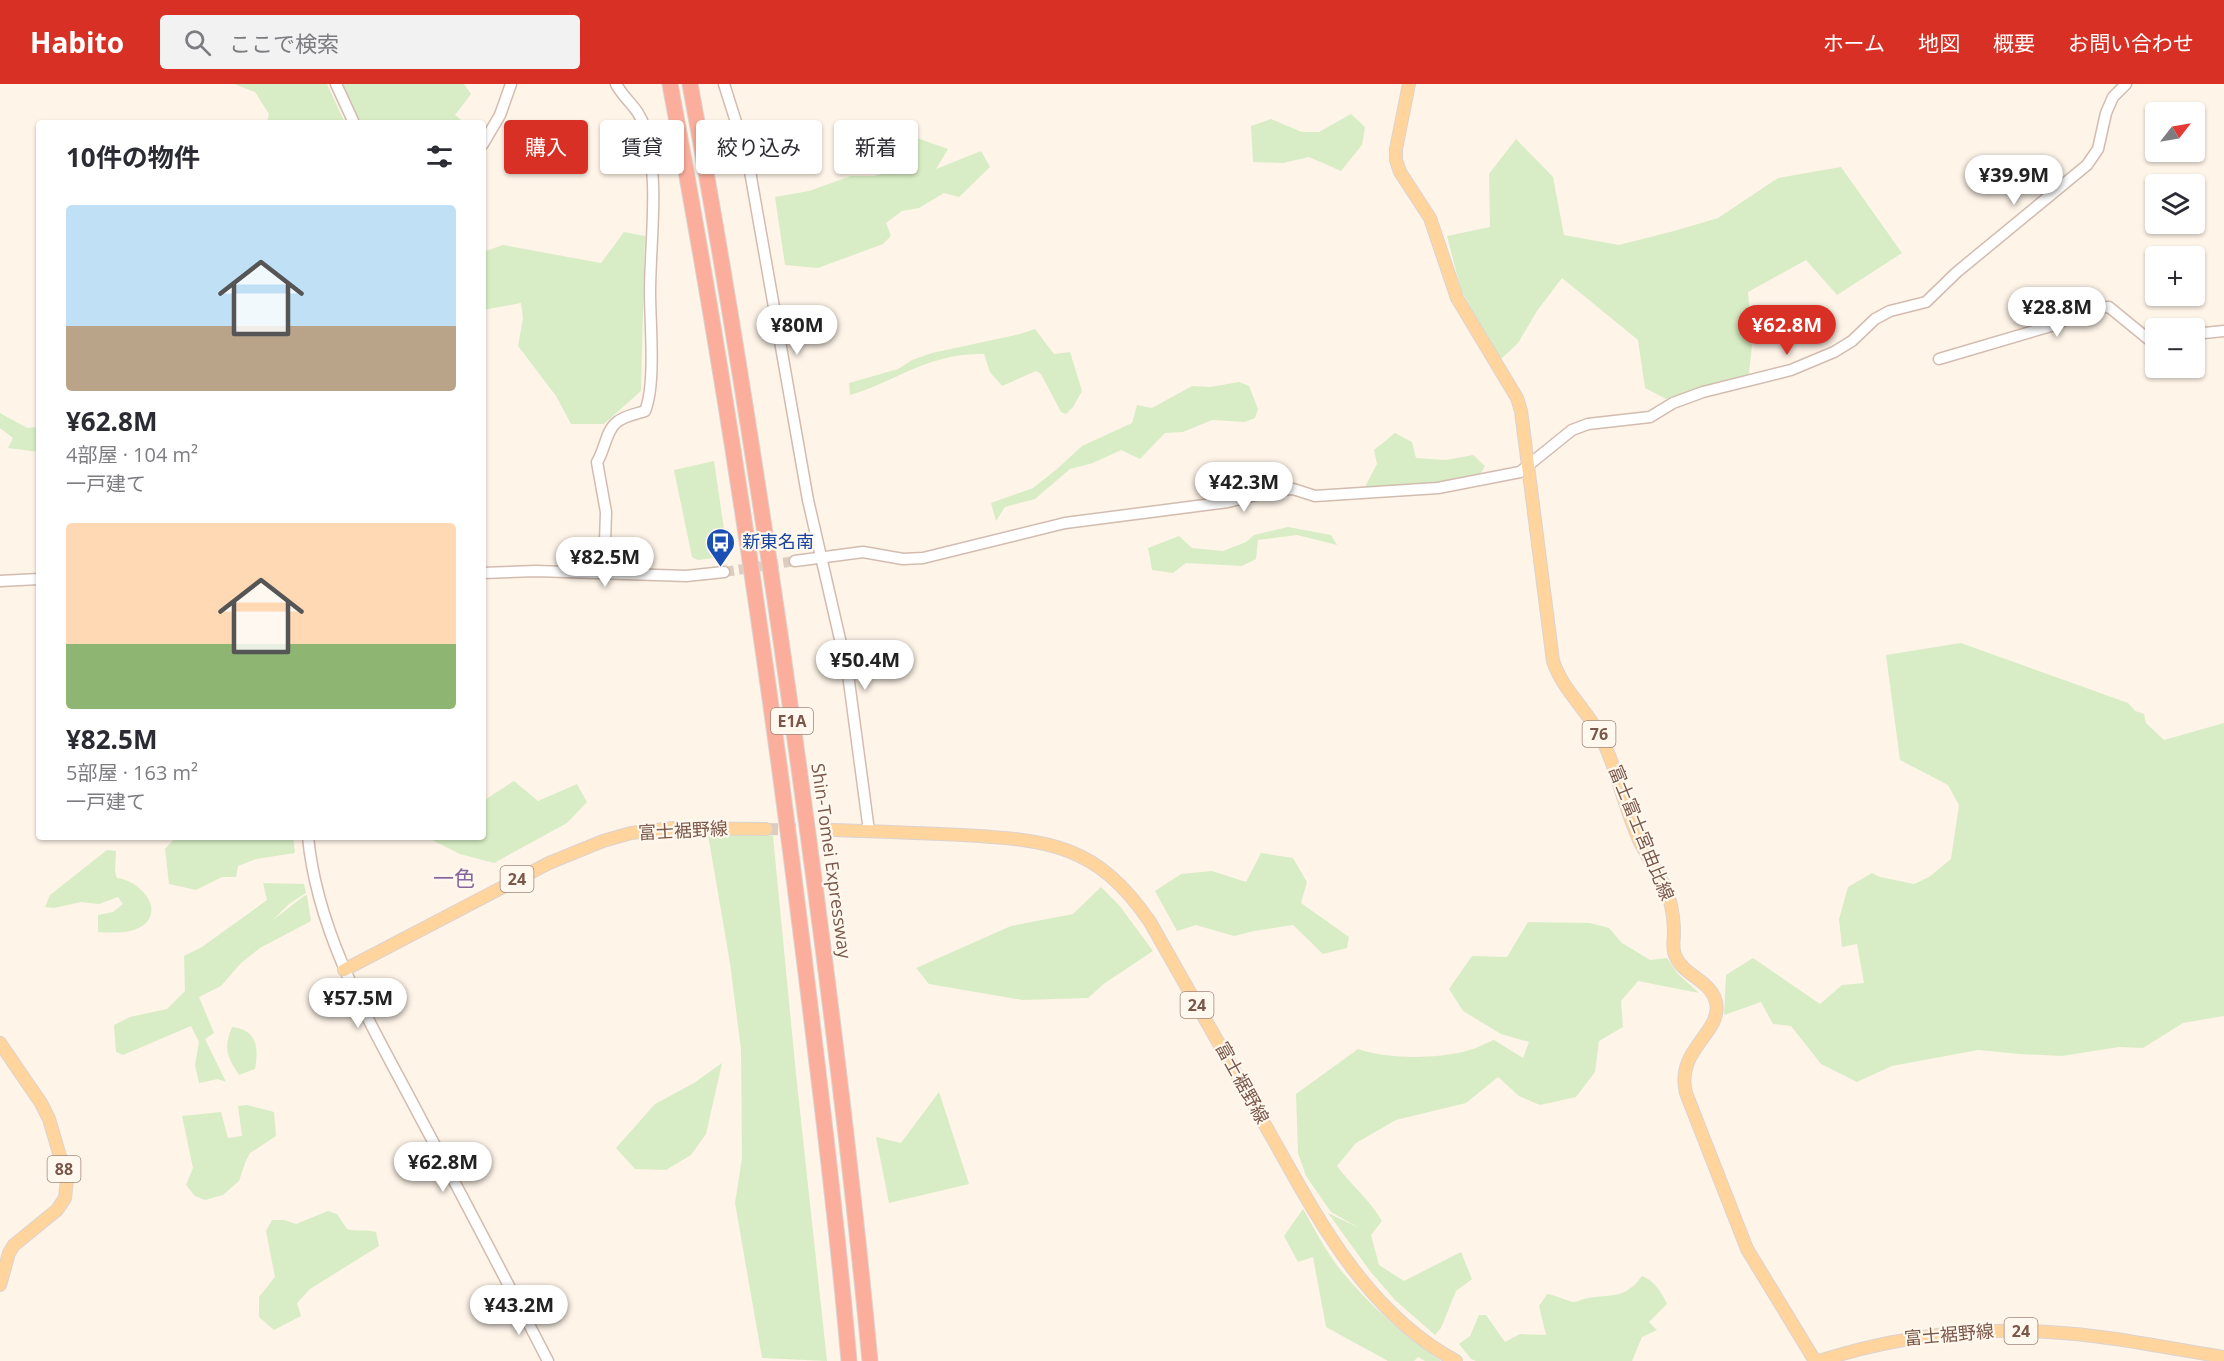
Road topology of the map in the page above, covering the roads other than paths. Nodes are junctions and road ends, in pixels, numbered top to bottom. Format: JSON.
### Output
{"nodes":[{"id":1,"x":336,"y":84,"type":"edge"},
{"id":2,"x":511,"y":84,"type":"edge"},
{"id":3,"x":616,"y":84,"type":"edge"},
{"id":4,"x":670,"y":84,"type":"edge"},
{"id":5,"x":690,"y":84,"type":"edge"},
{"id":6,"x":724,"y":84,"type":"edge"},
{"id":7,"x":1409,"y":84,"type":"edge"},
{"id":8,"x":2126,"y":84,"type":"edge"},
{"id":9,"x":353,"y":120,"type":"edge"},
{"id":10,"x":486,"y":139,"type":"edge"},
{"id":11,"x":2224,"y":331,"type":"edge"},
{"id":12,"x":2205,"y":333,"type":"edge"},
{"id":13,"x":2145,"y":338,"type":"edge"},
{"id":14,"x":1939,"y":359,"type":"dead end"},
{"id":15,"x":1527,"y":468,"type":"junction"},
{"id":16,"x":820,"y":558,"type":"junction"},
{"id":17,"x":795,"y":561,"type":"tunnel mouth"},
{"id":18,"x":486,"y":573,"type":"edge"},
{"id":19,"x":604,"y":573,"type":"junction"},
{"id":20,"x":724,"y":573,"type":"tunnel mouth"},
{"id":21,"x":36,"y":579,"type":"edge"},
{"id":22,"x":0,"y":581,"type":"edge"},
{"id":23,"x":766,"y":829,"type":"tunnel mouth"},
{"id":24,"x":830,"y":830,"type":"tunnel mouth"},
{"id":25,"x":869,"y":831,"type":"junction"},
{"id":26,"x":308,"y":840,"type":"edge"},
{"id":27,"x":344,"y":970,"type":"junction"},
{"id":28,"x":0,"y":1043,"type":"edge"},
{"id":29,"x":0,"y":1285,"type":"edge"},
{"id":30,"x":2224,"y":1357,"type":"edge"},
{"id":31,"x":548,"y":1361,"type":"edge"},
{"id":32,"x":849,"y":1361,"type":"edge"},
{"id":33,"x":870,"y":1361,"type":"edge"},
{"id":34,"x":1456,"y":1361,"type":"edge"},
{"id":35,"x":1817,"y":1361,"type":"edge"}],
"edges":[{"from":1,"to":9,"type":"street"},
{"from":2,"to":10,"type":"street"},
{"from":3,"to":19,"type":"street"},
{"from":4,"to":32,"type":"highway","name":"Shin-Tomei Expressway","number":"E1A"},
{"from":5,"to":33,"type":"highway","name":"Shin-Tomei Expressway","number":"E1A"},
{"from":6,"to":16,"type":"street"},
{"from":7,"to":15,"type":"main road","name":"富士富士宮由比線","number":"76"},
{"from":8,"to":15,"type":"street"},
{"from":11,"to":12,"type":"street"},
{"from":13,"to":14,"type":"street"},
{"from":15,"to":16,"type":"street"},
{"from":15,"to":35,"type":"main road","name":"富士富士宮由比線","number":"76"},
{"from":16,"to":17,"type":"street"},
{"from":16,"to":25,"type":"street"},
{"from":18,"to":19,"type":"street"},
{"from":19,"to":20,"type":"street"},
{"from":21,"to":22,"type":"street"},
{"from":23,"to":27,"type":"main road","name":"富士裾野線","number":"24"},
{"from":24,"to":25,"type":"main road","name":"富士裾野線","number":"24"},
{"from":25,"to":34,"type":"main road","name":"富士裾野線","number":"24"},
{"from":26,"to":27,"type":"street"},
{"from":27,"to":31,"type":"street"},
{"from":28,"to":29,"type":"main road","number":"88"},
{"from":30,"to":35,"type":"main road","name":"富士裾野線","number":"24"}]}
